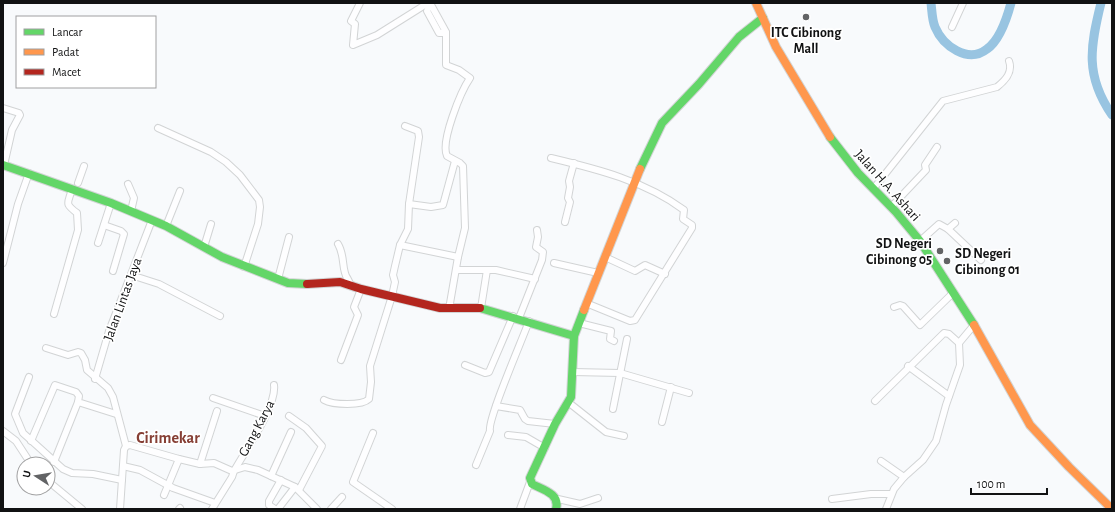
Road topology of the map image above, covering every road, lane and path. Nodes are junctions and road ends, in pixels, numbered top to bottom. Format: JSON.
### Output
{"nodes":[{"id":1,"x":360,"y":3,"type":"edge"},
{"id":2,"x":430,"y":3,"type":"edge"},
{"id":3,"x":756,"y":3,"type":"edge"},
{"id":4,"x":963,"y":3,"type":"edge"},
{"id":5,"x":763,"y":18,"type":"junction"},
{"id":6,"x":952,"y":27,"type":"dead end"},
{"id":7,"x":1009,"y":61,"type":"dead end"},
{"id":8,"x":3,"y":108,"type":"edge"},
{"id":9,"x":406,"y":126,"type":"dead end"},
{"id":10,"x":158,"y":128,"type":"dead end"},
{"id":11,"x":937,"y":147,"type":"dead end"},
{"id":12,"x":551,"y":158,"type":"dead end"},
{"id":13,"x":455,"y":160,"type":"junction"},
{"id":14,"x":574,"y":163,"type":"junction"},
{"id":15,"x":3,"y":165,"type":"edge"},
{"id":16,"x":84,"y":166,"type":"dead end"},
{"id":17,"x":29,"y":173,"type":"junction"},
{"id":18,"x":634,"y":182,"type":"junction"},
{"id":19,"x":128,"y":184,"type":"dead end"},
{"id":20,"x":76,"y":187,"type":"junction"},
{"id":21,"x":874,"y":188,"type":"junction"},
{"id":22,"x":180,"y":191,"type":"dead end"},
{"id":23,"x":110,"y":203,"type":"junction"},
{"id":24,"x":409,"y":204,"type":"junction"},
{"id":25,"x":892,"y":207,"type":"junction"},
{"id":26,"x":131,"y":211,"type":"junction"},
{"id":27,"x":152,"y":220,"type":"junction"},
{"id":28,"x":565,"y":222,"type":"dead end"},
{"id":29,"x":954,"y":223,"type":"dead end"},
{"id":30,"x":211,"y":224,"type":"dead end"},
{"id":31,"x":104,"y":225,"type":"junction"},
{"id":32,"x":166,"y":226,"type":"junction"},
{"id":33,"x":948,"y":229,"type":"junction"},
{"id":34,"x":537,"y":230,"type":"dead end"},
{"id":35,"x":289,"y":237,"type":"dead end"},
{"id":36,"x":920,"y":241,"type":"junction"},
{"id":37,"x":98,"y":244,"type":"dead end"},
{"id":38,"x":338,"y":244,"type":"dead end"},
{"id":39,"x":400,"y":245,"type":"junction"},
{"id":40,"x":204,"y":247,"type":"junction"},
{"id":41,"x":458,"y":257,"type":"junction"},
{"id":42,"x":605,"y":257,"type":"junction"},
{"id":43,"x":981,"y":260,"type":"dead end"},
{"id":44,"x":3,"y":263,"type":"edge"},
{"id":45,"x":554,"y":263,"type":"dead end"},
{"id":46,"x":244,"y":267,"type":"junction"},
{"id":47,"x":456,"y":270,"type":"junction"},
{"id":48,"x":487,"y":270,"type":"junction"},
{"id":49,"x":113,"y":271,"type":"dead end"},
{"id":50,"x":598,"y":273,"type":"junction"},
{"id":51,"x":665,"y":274,"type":"junction"},
{"id":52,"x":131,"y":275,"type":"junction"},
{"id":53,"x":278,"y":279,"type":"junction"},
{"id":54,"x":535,"y":279,"type":"junction"},
{"id":55,"x":350,"y":285,"type":"junction"},
{"id":56,"x":361,"y":289,"type":"junction"},
{"id":57,"x":953,"y":293,"type":"junction"},
{"id":58,"x":392,"y":296,"type":"junction"},
{"id":59,"x":586,"y":303,"type":"junction"},
{"id":60,"x":482,"y":308,"type":"junction"},
{"id":61,"x":894,"y":308,"type":"dead end"},
{"id":62,"x":449,"y":309,"type":"junction"},
{"id":63,"x":54,"y":314,"type":"dead end"},
{"id":64,"x":220,"y":316,"type":"dead end"},
{"id":65,"x":516,"y":317,"type":"junction"},
{"id":66,"x":529,"y":321,"type":"junction"},
{"id":67,"x":580,"y":322,"type":"junction"},
{"id":68,"x":974,"y":325,"type":"junction"},
{"id":69,"x":574,"y":336,"type":"junction"},
{"id":70,"x":628,"y":339,"type":"dead end"},
{"id":71,"x":614,"y":341,"type":"dead end"},
{"id":72,"x":959,"y":343,"type":"junction"},
{"id":73,"x":46,"y":348,"type":"dead end"},
{"id":74,"x":341,"y":360,"type":"dead end"},
{"id":75,"x":465,"y":365,"type":"dead end"},
{"id":76,"x":908,"y":366,"type":"junction"},
{"id":77,"x":573,"y":372,"type":"junction"},
{"id":78,"x":620,"y":373,"type":"junction"},
{"id":79,"x":29,"y":377,"type":"dead end"},
{"id":80,"x":95,"y":379,"type":"junction"},
{"id":81,"x":274,"y":385,"type":"dead end"},
{"id":82,"x":671,"y":387,"type":"junction"},
{"id":83,"x":689,"y":393,"type":"dead end"},
{"id":84,"x":949,"y":396,"type":"junction"},
{"id":85,"x":213,"y":398,"type":"dead end"},
{"id":86,"x":324,"y":400,"type":"dead end"},
{"id":87,"x":875,"y":401,"type":"dead end"},
{"id":88,"x":78,"y":402,"type":"junction"},
{"id":89,"x":568,"y":402,"type":"junction"},
{"id":90,"x":496,"y":406,"type":"junction"},
{"id":91,"x":613,"y":409,"type":"dead end"},
{"id":92,"x":218,"y":411,"type":"dead end"},
{"id":93,"x":116,"y":414,"type":"dead end"},
{"id":94,"x":265,"y":416,"type":"junction"},
{"id":95,"x":289,"y":416,"type":"dead end"},
{"id":96,"x":662,"y":422,"type":"dead end"},
{"id":97,"x":556,"y":424,"type":"junction"},
{"id":98,"x":3,"y":431,"type":"edge"},
{"id":99,"x":291,"y":432,"type":"dead end"},
{"id":100,"x":373,"y":433,"type":"dead end"},
{"id":101,"x":508,"y":435,"type":"dead end"},
{"id":102,"x":9,"y":436,"type":"junction"},
{"id":103,"x":624,"y":436,"type":"dead end"},
{"id":104,"x":3,"y":440,"type":"edge"},
{"id":105,"x":31,"y":441,"type":"junction"},
{"id":106,"x":126,"y":446,"type":"junction"},
{"id":107,"x":545,"y":448,"type":"junction"},
{"id":108,"x":26,"y":456,"type":"edge"},
{"id":109,"x":47,"y":456,"type":"edge"},
{"id":110,"x":56,"y":457,"type":"edge"},
{"id":111,"x":179,"y":459,"type":"junction"},
{"id":112,"x":881,"y":461,"type":"dead end"},
{"id":113,"x":56,"y":464,"type":"edge"},
{"id":114,"x":200,"y":464,"type":"junction"},
{"id":115,"x":476,"y":465,"type":"dead end"},
{"id":116,"x":123,"y":466,"type":"junction"},
{"id":117,"x":234,"y":470,"type":"junction"},
{"id":118,"x":271,"y":476,"type":"junction"},
{"id":119,"x":904,"y":476,"type":"junction"},
{"id":120,"x":122,"y":480,"type":"junction"},
{"id":121,"x":281,"y":480,"type":"junction"},
{"id":122,"x":530,"y":482,"type":"junction"},
{"id":123,"x":167,"y":485,"type":"junction"},
{"id":124,"x":56,"y":488,"type":"edge"},
{"id":125,"x":297,"y":489,"type":"junction"},
{"id":126,"x":891,"y":494,"type":"junction"},
{"id":127,"x":164,"y":495,"type":"dead end"},
{"id":128,"x":342,"y":497,"type":"dead end"},
{"id":129,"x":598,"y":498,"type":"dead end"},
{"id":130,"x":558,"y":499,"type":"junction"},
{"id":131,"x":832,"y":499,"type":"dead end"},
{"id":132,"x":215,"y":503,"type":"junction"},
{"id":133,"x":82,"y":509,"type":"edge"},
{"id":134,"x":120,"y":509,"type":"edge"},
{"id":135,"x":212,"y":509,"type":"edge"},
{"id":136,"x":276,"y":509,"type":"edge"},
{"id":137,"x":318,"y":509,"type":"edge"},
{"id":138,"x":331,"y":509,"type":"edge"},
{"id":139,"x":392,"y":509,"type":"edge"},
{"id":140,"x":520,"y":509,"type":"edge"},
{"id":141,"x":556,"y":509,"type":"edge"},
{"id":142,"x":886,"y":509,"type":"edge"},
{"id":143,"x":1112,"y":509,"type":"edge"}],
"edges":[{"from":1,"to":2,"type":"street"},
{"from":2,"to":13,"type":"street"},
{"from":3,"to":5,"type":"street","name":"Jalan H.A. Ashari"},
{"from":4,"to":6,"type":"street"},
{"from":5,"to":18,"type":"street"},
{"from":5,"to":21,"type":"street","name":"Jalan H.A. Ashari"},
{"from":7,"to":21,"type":"street"},
{"from":8,"to":15,"type":"street"},
{"from":9,"to":24,"type":"street"},
{"from":10,"to":46,"type":"street"},
{"from":11,"to":25,"type":"street"},
{"from":12,"to":14,"type":"street"},
{"from":13,"to":24,"type":"street"},
{"from":13,"to":41,"type":"street"},
{"from":14,"to":18,"type":"street"},
{"from":14,"to":28,"type":"street"},
{"from":15,"to":17,"type":"street"},
{"from":16,"to":20,"type":"street"},
{"from":17,"to":20,"type":"street"},
{"from":17,"to":44,"type":"street"},
{"from":18,"to":42,"type":"street"},
{"from":18,"to":51,"type":"street"},
{"from":19,"to":26,"type":"street"},
{"from":20,"to":23,"type":"street"},
{"from":20,"to":63,"type":"street"},
{"from":21,"to":25,"type":"street","name":"Jalan H.A. Ashari"},
{"from":22,"to":32,"type":"street"},
{"from":23,"to":26,"type":"street"},
{"from":23,"to":31,"type":"street"},
{"from":24,"to":39,"type":"street"},
{"from":25,"to":36,"type":"street","name":"Jalan H.A. Ashari"},
{"from":26,"to":27,"type":"street"},
{"from":27,"to":32,"type":"street"},
{"from":27,"to":52,"type":"street","name":"Jalan Lintas Jaya"},
{"from":29,"to":33,"type":"street"},
{"from":30,"to":40,"type":"street"},
{"from":31,"to":37,"type":"street"},
{"from":31,"to":49,"type":"street"},
{"from":32,"to":40,"type":"street"},
{"from":33,"to":36,"type":"street"},
{"from":33,"to":43,"type":"street"},
{"from":34,"to":54,"type":"street"},
{"from":35,"to":53,"type":"street"},
{"from":36,"to":57,"type":"street","name":"Jalan H.A. Ashari"},
{"from":38,"to":55,"type":"street"},
{"from":39,"to":41,"type":"street"},
{"from":39,"to":58,"type":"street"},
{"from":40,"to":46,"type":"street"},
{"from":41,"to":47,"type":"street"},
{"from":42,"to":50,"type":"street"},
{"from":42,"to":51,"type":"street"},
{"from":45,"to":50,"type":"street"},
{"from":46,"to":53,"type":"street"},
{"from":47,"to":48,"type":"street"},
{"from":47,"to":62,"type":"street"},
{"from":48,"to":54,"type":"street"},
{"from":48,"to":60,"type":"street"},
{"from":50,"to":59,"type":"street"},
{"from":51,"to":59,"type":"street"},
{"from":52,"to":64,"type":"street"},
{"from":52,"to":80,"type":"street","name":"Jalan Lintas Jaya"},
{"from":53,"to":55,"type":"street"},
{"from":54,"to":65,"type":"street"},
{"from":55,"to":56,"type":"street"},
{"from":56,"to":58,"type":"street"},
{"from":56,"to":74,"type":"street"},
{"from":57,"to":61,"type":"street"},
{"from":57,"to":68,"type":"street","name":"Jalan H.A. Ashari"},
{"from":58,"to":62,"type":"street"},
{"from":58,"to":86,"type":"street"},
{"from":59,"to":67,"type":"street"},
{"from":60,"to":62,"type":"street"},
{"from":60,"to":65,"type":"street"},
{"from":65,"to":66,"type":"street"},
{"from":65,"to":75,"type":"street"},
{"from":66,"to":69,"type":"street"},
{"from":66,"to":90,"type":"street"},
{"from":67,"to":69,"type":"street"},
{"from":67,"to":71,"type":"street"},
{"from":68,"to":72,"type":"street"},
{"from":68,"to":143,"type":"street","name":"Jalan H.A. Ashari"},
{"from":69,"to":77,"type":"street"},
{"from":70,"to":78,"type":"street"},
{"from":72,"to":76,"type":"street"},
{"from":72,"to":84,"type":"street"},
{"from":73,"to":80,"type":"street"},
{"from":76,"to":84,"type":"street"},
{"from":76,"to":87,"type":"street"},
{"from":77,"to":78,"type":"street"},
{"from":77,"to":89,"type":"street"},
{"from":78,"to":82,"type":"street"},
{"from":78,"to":91,"type":"street"},
{"from":79,"to":105,"type":"street"},
{"from":80,"to":106,"type":"street"},
{"from":81,"to":94,"type":"street","name":"Gang Karya"},
{"from":82,"to":83,"type":"street"},
{"from":82,"to":96,"type":"street"},
{"from":84,"to":119,"type":"street"},
{"from":85,"to":94,"type":"street"},
{"from":88,"to":93,"type":"street"},
{"from":88,"to":105,"type":"street"},
{"from":88,"to":110,"type":"street"},
{"from":89,"to":97,"type":"street"},
{"from":89,"to":103,"type":"street"},
{"from":90,"to":97,"type":"street"},
{"from":90,"to":115,"type":"street"},
{"from":92,"to":114,"type":"street"},
{"from":94,"to":117,"type":"street","name":"Gang Karya"},
{"from":95,"to":125,"type":"street"},
{"from":97,"to":107,"type":"street"},
{"from":98,"to":102,"type":"street"},
{"from":99,"to":118,"type":"street"},
{"from":100,"to":139,"type":"street"},
{"from":101,"to":107,"type":"street"},
{"from":102,"to":104,"type":"street"},
{"from":102,"to":108,"type":"street"},
{"from":105,"to":109,"type":"street"},
{"from":106,"to":111,"type":"street"},
{"from":106,"to":116,"type":"street"},
{"from":107,"to":122,"type":"street"},
{"from":111,"to":114,"type":"street"},
{"from":111,"to":123,"type":"street"},
{"from":112,"to":119,"type":"street"},
{"from":113,"to":120,"type":"street"},
{"from":114,"to":117,"type":"street"},
{"from":116,"to":120,"type":"street"},
{"from":116,"to":123,"type":"street"},
{"from":117,"to":118,"type":"street"},
{"from":117,"to":132,"type":"street","name":"Gang Karya"},
{"from":118,"to":121,"type":"street"},
{"from":119,"to":126,"type":"street"},
{"from":120,"to":134,"type":"street"},
{"from":121,"to":125,"type":"street"},
{"from":121,"to":136,"type":"street"},
{"from":122,"to":130,"type":"street"},
{"from":122,"to":140,"type":"street"},
{"from":123,"to":127,"type":"street"},
{"from":123,"to":132,"type":"street"},
{"from":124,"to":133,"type":"street"},
{"from":125,"to":136,"type":"street"},
{"from":125,"to":137,"type":"street"},
{"from":126,"to":131,"type":"street"},
{"from":126,"to":142,"type":"street"},
{"from":128,"to":138,"type":"street"},
{"from":129,"to":130,"type":"street"},
{"from":130,"to":141,"type":"street"},
{"from":132,"to":135,"type":"street","name":"Gang Karya"}]}
